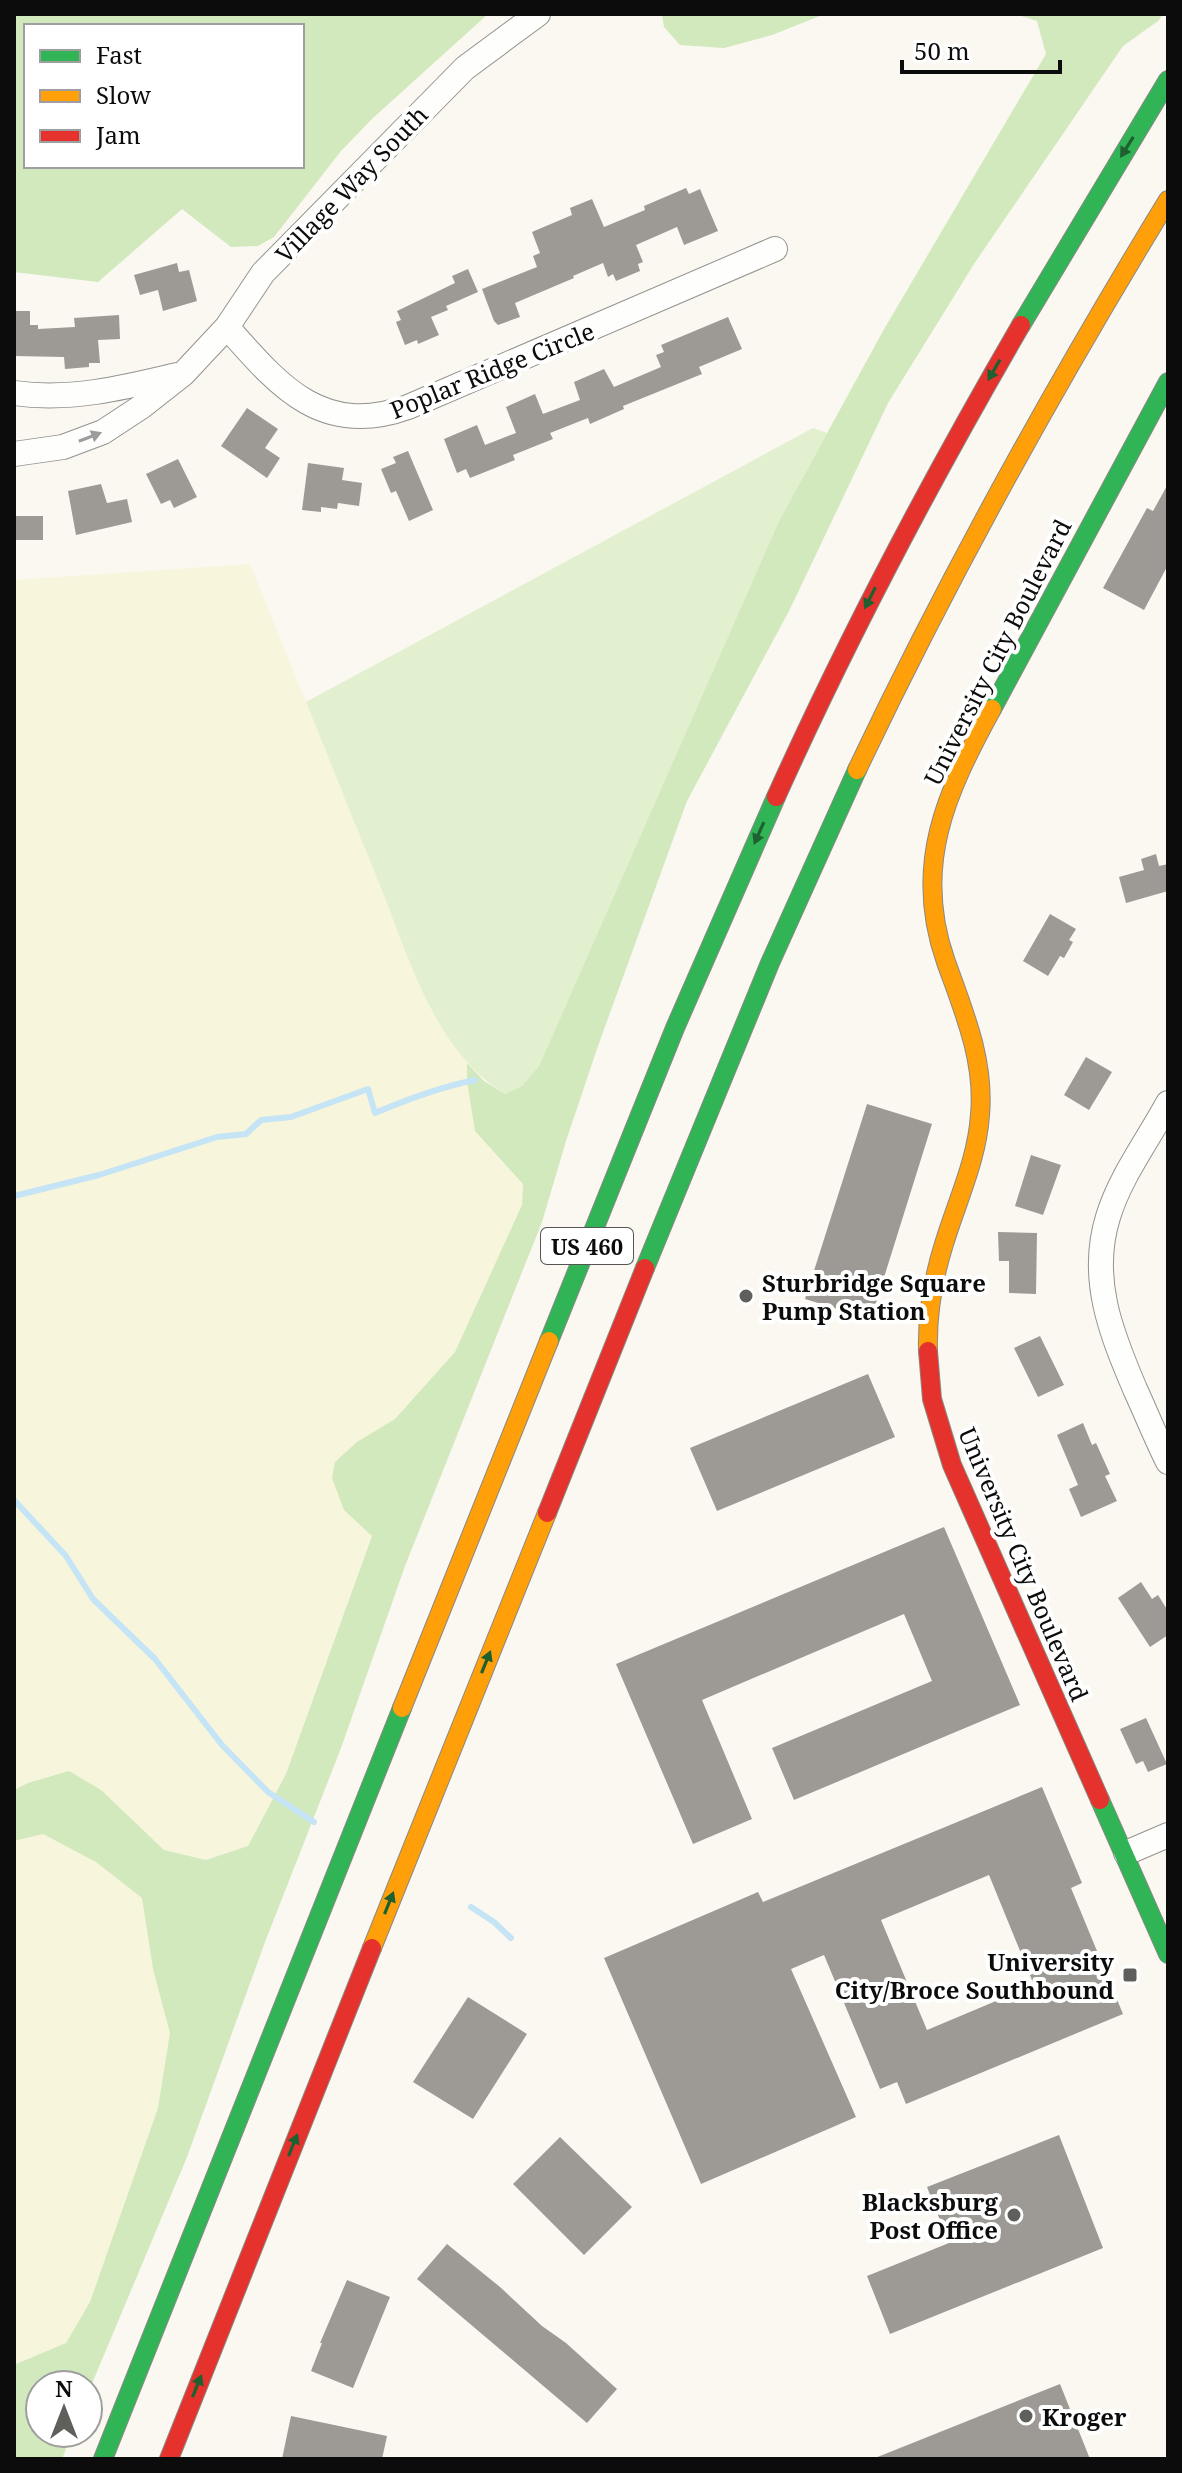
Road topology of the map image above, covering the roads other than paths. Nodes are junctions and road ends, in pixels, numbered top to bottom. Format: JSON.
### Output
{"nodes":[{"id":1,"x":538,"y":14,"type":"edge"},
{"id":2,"x":1168,"y":80,"type":"edge"},
{"id":3,"x":1168,"y":200,"type":"edge"},
{"id":4,"x":775,"y":249,"type":"dead end"},
{"id":5,"x":227,"y":327,"type":"junction"},
{"id":6,"x":183,"y":374,"type":"junction"},
{"id":7,"x":1168,"y":382,"type":"edge"},
{"id":8,"x":14,"y":393,"type":"edge"},
{"id":9,"x":14,"y":454,"type":"edge"},
{"id":10,"x":1168,"y":1103,"type":"edge"},
{"id":11,"x":1168,"y":1462,"type":"edge"},
{"id":12,"x":1168,"y":1835,"type":"edge"},
{"id":13,"x":1126,"y":1853,"type":"junction"},
{"id":14,"x":1168,"y":1954,"type":"edge"},
{"id":15,"x":103,"y":2459,"type":"edge"},
{"id":16,"x":169,"y":2459,"type":"edge"}],
"edges":[{"from":1,"to":5,"type":"street","name":"Village Way South"},
{"from":2,"to":15,"type":"main road","number":"US 460","one_way":true},
{"from":16,"to":3,"type":"main road","number":"US 460","one_way":true},
{"from":4,"to":5,"type":"street","name":"Poplar Ridge Circle"},
{"from":5,"to":6,"type":"street","name":"Village Way South"},
{"from":6,"to":8,"type":"street"},
{"from":9,"to":6,"type":"street","name":"Village Way South","one_way":true},
{"from":7,"to":13,"type":"main road","name":"University City Boulevard"},
{"from":10,"to":11,"type":"street"},
{"from":12,"to":13,"type":"street"},
{"from":13,"to":14,"type":"main road","name":"University City Boulevard"}]}
